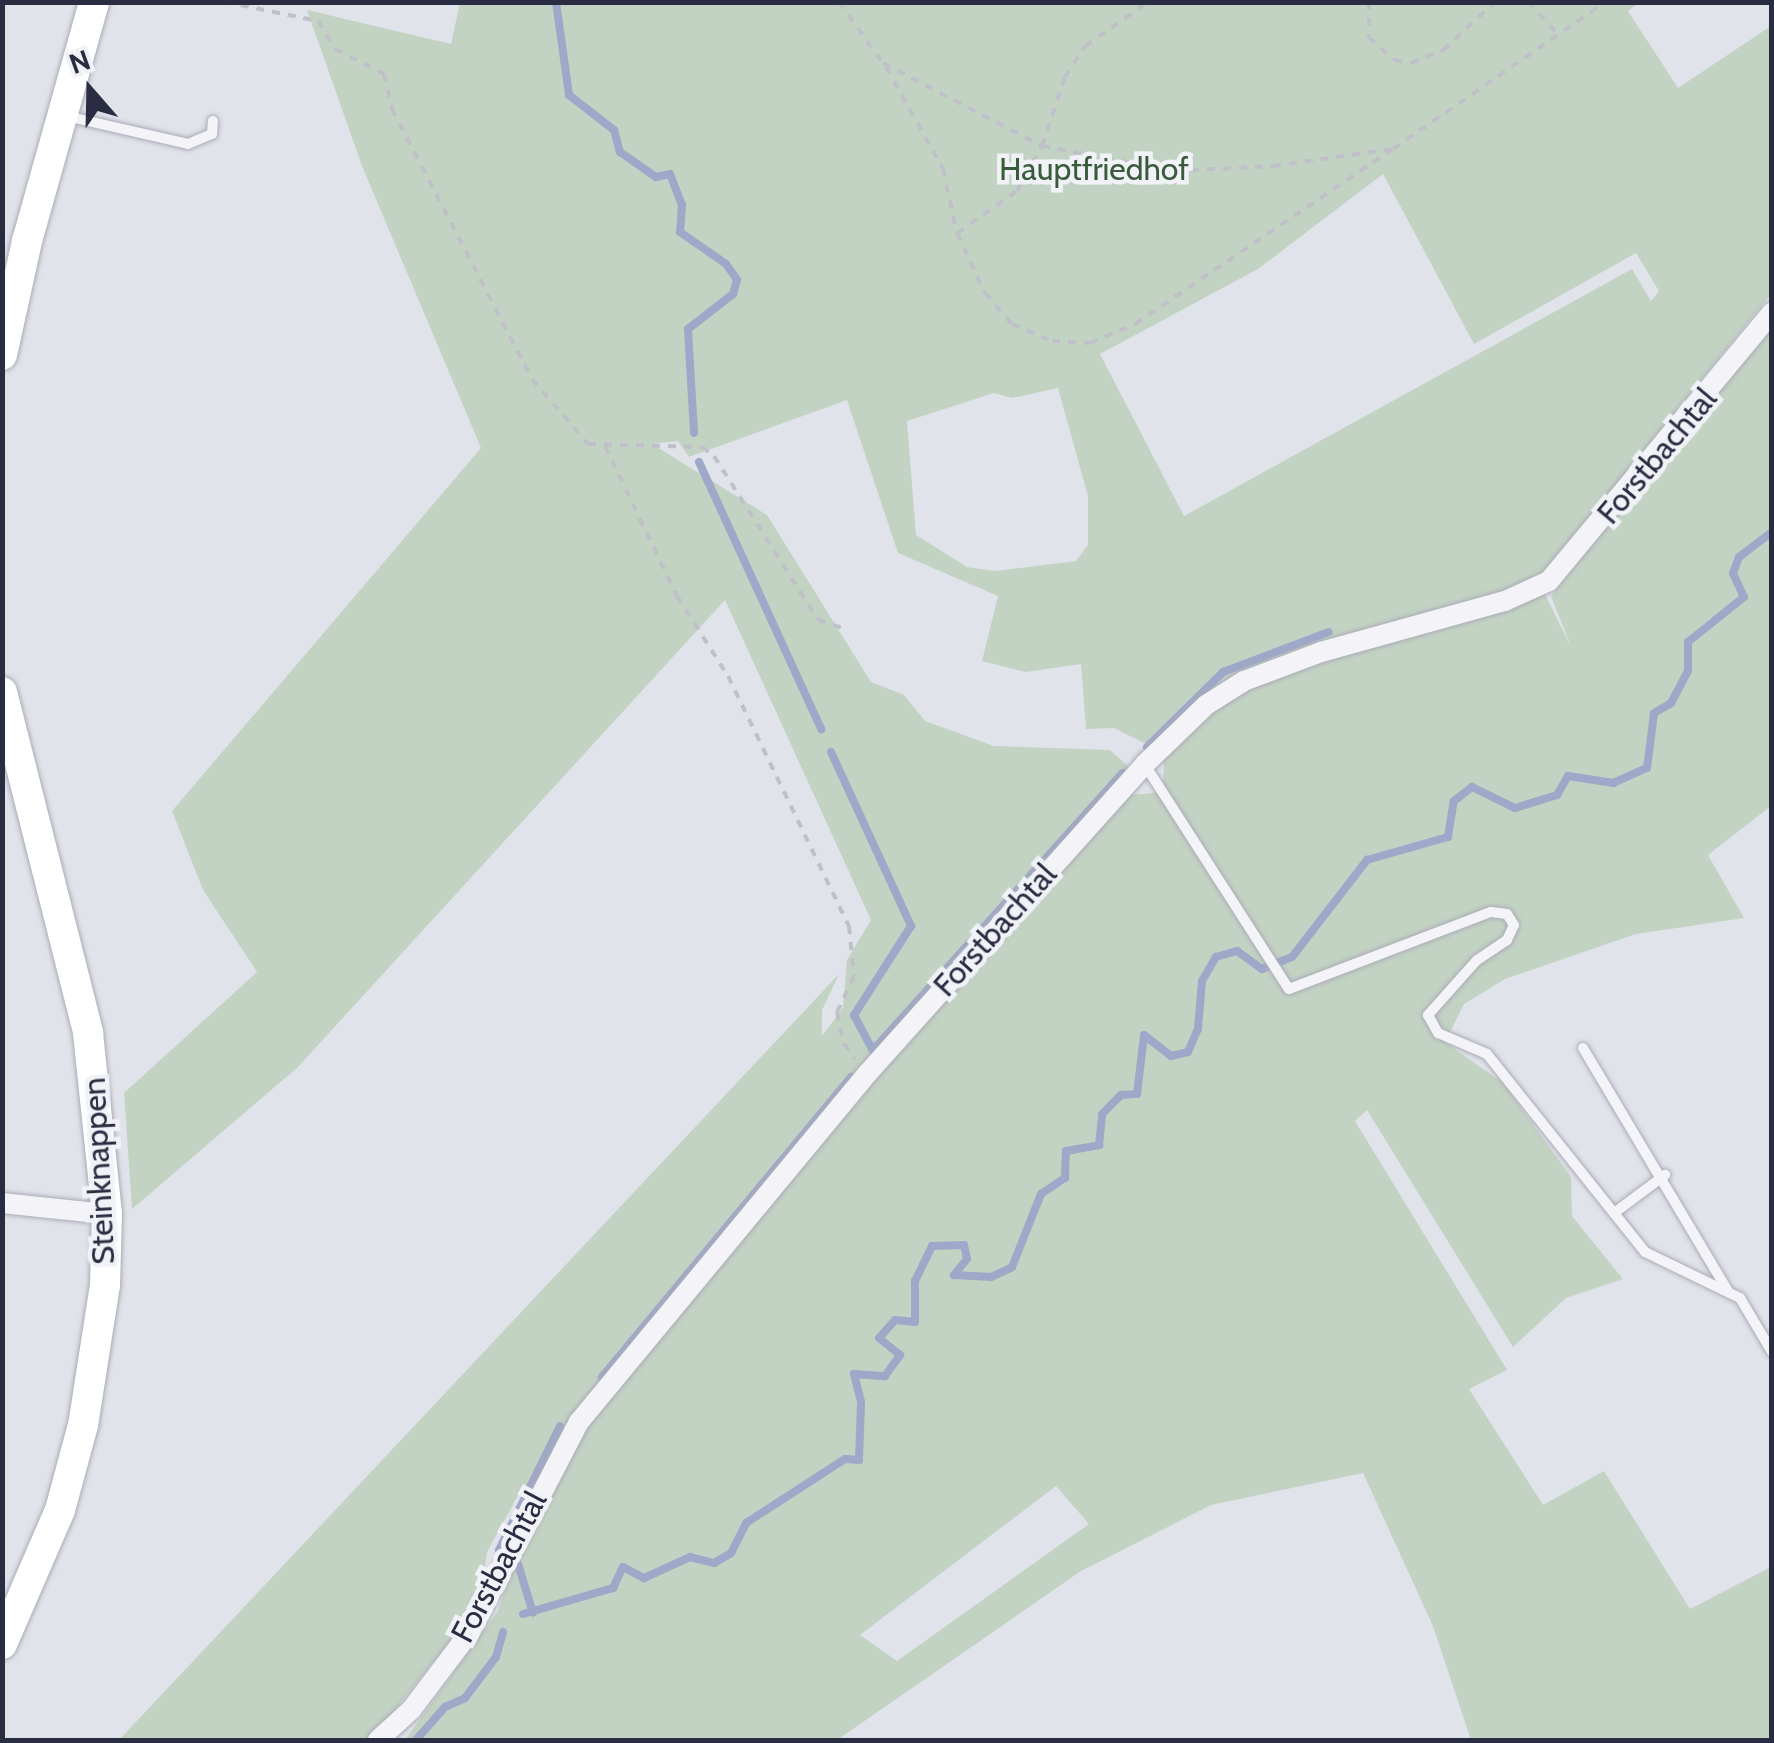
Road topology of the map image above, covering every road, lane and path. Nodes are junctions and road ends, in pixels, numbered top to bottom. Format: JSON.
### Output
{"nodes":[{"id":1,"x":94,"y":2,"type":"edge"},
{"id":2,"x":225,"y":2,"type":"edge"},
{"id":3,"x":838,"y":2,"type":"edge"},
{"id":4,"x":1148,"y":2,"type":"edge"},
{"id":5,"x":1369,"y":2,"type":"edge"},
{"id":6,"x":1495,"y":2,"type":"edge"},
{"id":7,"x":1528,"y":2,"type":"edge"},
{"id":8,"x":1605,"y":2,"type":"edge"},
{"id":9,"x":1558,"y":35,"type":"junction"},
{"id":10,"x":883,"y":63,"type":"junction"},
{"id":11,"x":64,"y":116,"type":"junction"},
{"id":12,"x":213,"y":121,"type":"dead end"},
{"id":13,"x":1042,"y":146,"type":"junction"},
{"id":14,"x":1393,"y":148,"type":"junction"},
{"id":15,"x":957,"y":233,"type":"junction"},
{"id":16,"x":1772,"y":312,"type":"edge"},
{"id":17,"x":2,"y":354,"type":"edge"},
{"id":18,"x":604,"y":446,"type":"junction"},
{"id":19,"x":848,"y":630,"type":"dead end"},
{"id":20,"x":2,"y":692,"type":"edge"},
{"id":21,"x":1145,"y":764,"type":"junction"},
{"id":22,"x":1583,"y":1048,"type":"dead end"},
{"id":23,"x":867,"y":1074,"type":"junction"},
{"id":24,"x":1664,"y":1176,"type":"junction"},
{"id":25,"x":2,"y":1204,"type":"edge"},
{"id":26,"x":1614,"y":1213,"type":"junction"},
{"id":27,"x":107,"y":1214,"type":"junction"},
{"id":28,"x":1729,"y":1292,"type":"junction"},
{"id":29,"x":1772,"y":1352,"type":"edge"},
{"id":30,"x":2,"y":1644,"type":"edge"},
{"id":31,"x":378,"y":1740,"type":"edge"}],
"edges":[{"from":1,"to":11,"type":"street"},
{"from":2,"to":18,"type":"path"},
{"from":3,"to":10,"type":"path"},
{"from":4,"to":13,"type":"path"},
{"from":5,"to":6,"type":"path"},
{"from":7,"to":9,"type":"path"},
{"from":8,"to":9,"type":"path"},
{"from":9,"to":14,"type":"path"},
{"from":10,"to":13,"type":"path"},
{"from":10,"to":15,"type":"path"},
{"from":11,"to":12,"type":"lane"},
{"from":11,"to":17,"type":"street"},
{"from":13,"to":14,"type":"path"},
{"from":13,"to":15,"type":"path"},
{"from":14,"to":15,"type":"path"},
{"from":16,"to":21,"type":"street","name":"Forstbachtal"},
{"from":18,"to":19,"type":"path"},
{"from":18,"to":23,"type":"path"},
{"from":20,"to":27,"type":"street","name":"Steinknappen"},
{"from":21,"to":23,"type":"street","name":"Forstbachtal"},
{"from":21,"to":26,"type":"lane"},
{"from":22,"to":24,"type":"lane"},
{"from":23,"to":31,"type":"street","name":"Forstbachtal"},
{"from":24,"to":26,"type":"lane"},
{"from":24,"to":28,"type":"lane"},
{"from":25,"to":27,"type":"street"},
{"from":26,"to":28,"type":"lane"},
{"from":27,"to":30,"type":"street","name":"Steinknappen"},
{"from":28,"to":29,"type":"lane"}]}
